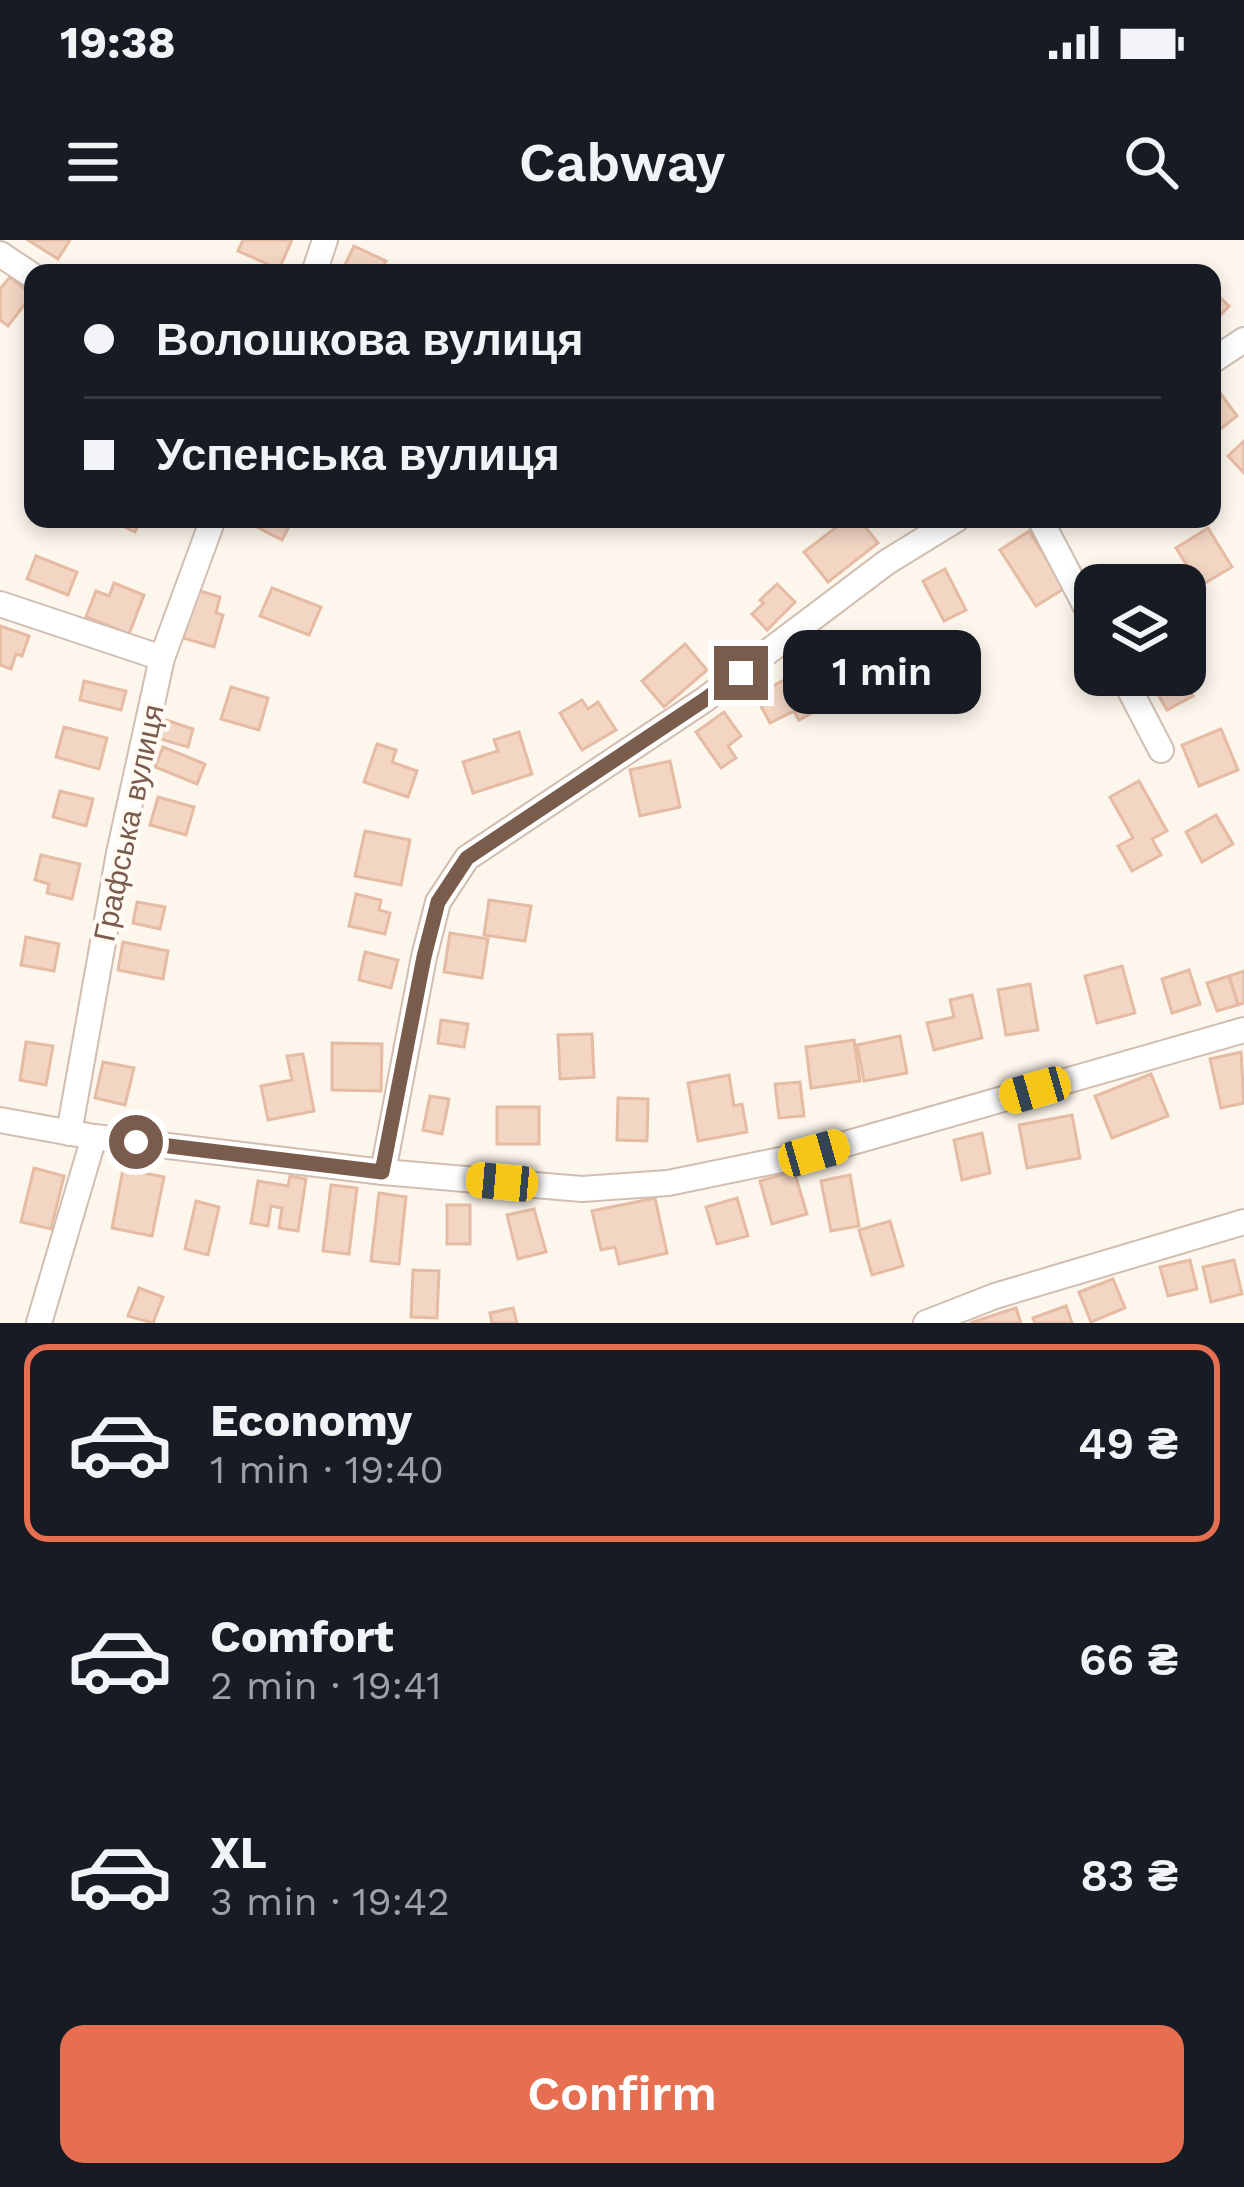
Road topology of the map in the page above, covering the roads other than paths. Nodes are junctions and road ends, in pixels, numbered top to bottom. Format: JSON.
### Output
{"nodes":[{"id":1,"x":210,"y":528,"type":"edge"},
{"id":2,"x":942,"y":528,"type":"edge"},
{"id":3,"x":1045,"y":528,"type":"edge"},
{"id":4,"x":1074,"y":584,"type":"edge"},
{"id":5,"x":0,"y":604,"type":"edge"},
{"id":6,"x":162,"y":658,"type":"junction"},
{"id":7,"x":1133,"y":696,"type":"edge"},
{"id":8,"x":1161,"y":750,"type":"dead end"},
{"id":9,"x":1244,"y":1030,"type":"edge"},
{"id":10,"x":0,"y":1120,"type":"edge"},
{"id":11,"x":81,"y":1135,"type":"junction"},
{"id":12,"x":382,"y":1172,"type":"junction"},
{"id":13,"x":1244,"y":1222,"type":"edge"},
{"id":14,"x":39,"y":1323,"type":"edge"},
{"id":15,"x":926,"y":1323,"type":"edge"}],
"edges":[{"from":1,"to":6,"type":"street","name":"Графська вулиця"},
{"from":2,"to":12,"type":"street"},
{"from":3,"to":4,"type":"street"},
{"from":5,"to":6,"type":"street"},
{"from":6,"to":11,"type":"street","name":"Графська вулиця"},
{"from":7,"to":8,"type":"street"},
{"from":9,"to":12,"type":"street"},
{"from":10,"to":11,"type":"street"},
{"from":11,"to":12,"type":"street"},
{"from":11,"to":14,"type":"street","name":"Графська вулиця"},
{"from":13,"to":15,"type":"street"}]}
